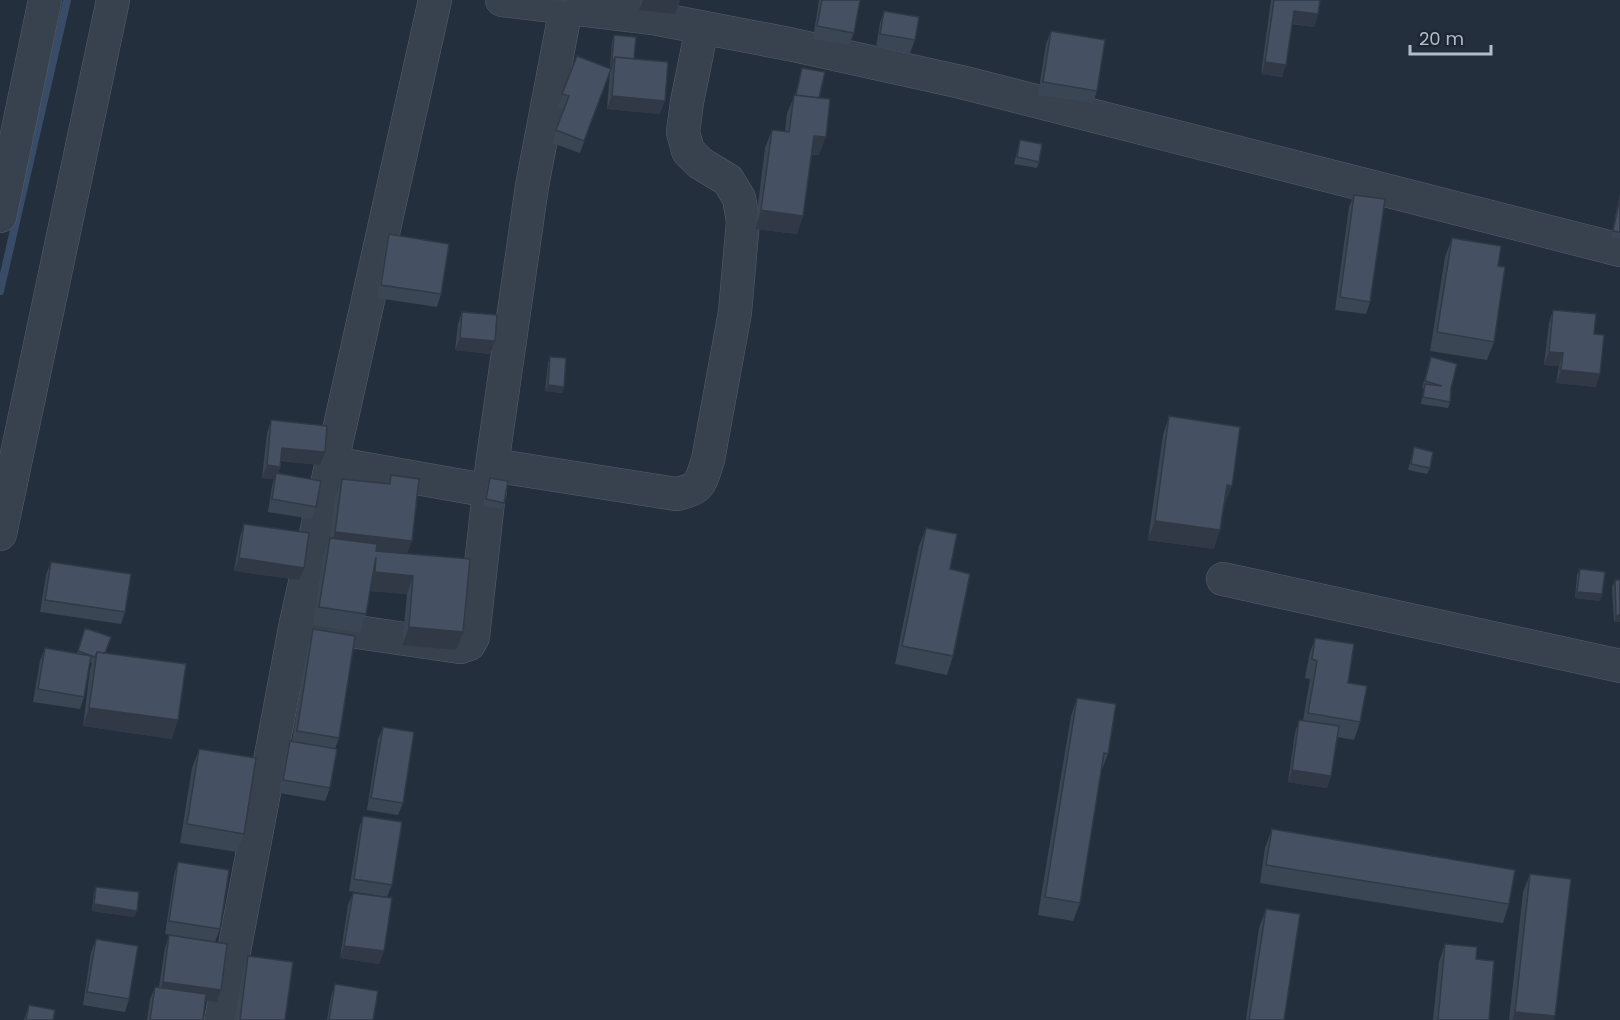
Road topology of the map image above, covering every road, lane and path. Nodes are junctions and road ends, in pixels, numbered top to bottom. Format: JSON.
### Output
{"nodes":[{"id":1,"x":45,"y":0,"type":"edge"},
{"id":2,"x":113,"y":0,"type":"edge"},
{"id":3,"x":435,"y":0,"type":"edge"},
{"id":4,"x":502,"y":0,"type":"edge"},
{"id":5,"x":566,"y":8,"type":"junction"},
{"id":6,"x":702,"y":28,"type":"junction"},
{"id":7,"x":0,"y":216,"type":"edge"},
{"id":8,"x":1620,"y":250,"type":"edge"},
{"id":9,"x":332,"y":463,"type":"junction"},
{"id":10,"x":491,"y":478,"type":"junction"},
{"id":11,"x":0,"y":534,"type":"edge"},
{"id":12,"x":1223,"y":579,"type":"dead end"},
{"id":13,"x":297,"y":623,"type":"junction"},
{"id":14,"x":1620,"y":666,"type":"edge"},
{"id":15,"x":221,"y":1020,"type":"edge"}],
"edges":[{"from":1,"to":7,"type":"street"},
{"from":2,"to":11,"type":"street"},
{"from":3,"to":9,"type":"street"},
{"from":4,"to":5,"type":"street"},
{"from":5,"to":6,"type":"street"},
{"from":5,"to":10,"type":"street"},
{"from":6,"to":8,"type":"street"},
{"from":6,"to":10,"type":"street"},
{"from":9,"to":10,"type":"street"},
{"from":9,"to":13,"type":"street"},
{"from":10,"to":13,"type":"street"},
{"from":12,"to":14,"type":"street"},
{"from":13,"to":15,"type":"street"}]}
